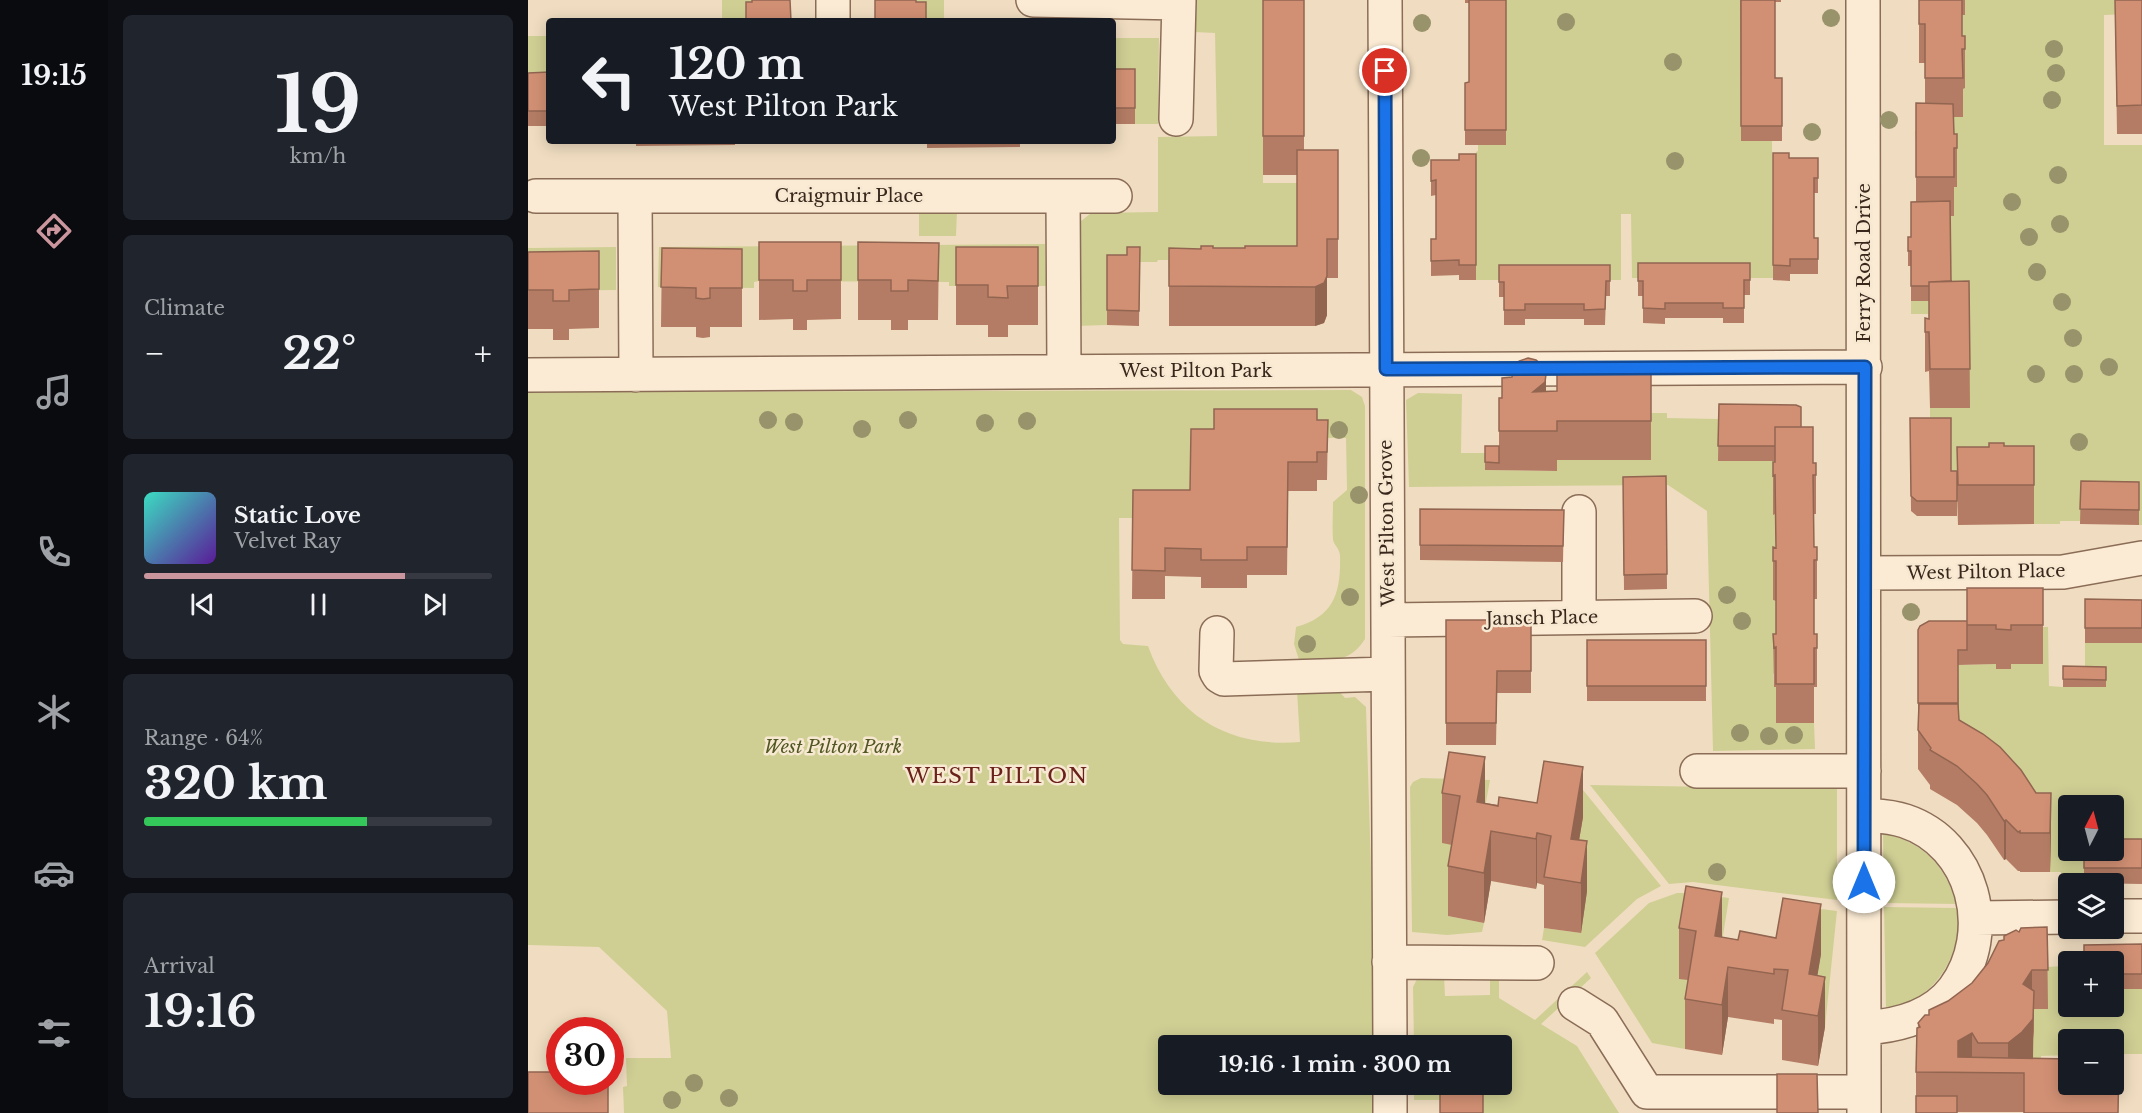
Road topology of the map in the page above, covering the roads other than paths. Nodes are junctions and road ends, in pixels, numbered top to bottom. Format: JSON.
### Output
{"nodes":[{"id":1,"x":833,"y":0,"type":"edge"},
{"id":2,"x":1033,"y":0,"type":"edge"},
{"id":3,"x":1385,"y":0,"type":"edge"},
{"id":4,"x":1863,"y":0,"type":"edge"},
{"id":5,"x":1179,"y":2,"type":"edge"},
{"id":6,"x":833,"y":18,"type":"edge"},
{"id":7,"x":1176,"y":119,"type":"dead end"},
{"id":8,"x":536,"y":196,"type":"dead end"},
{"id":9,"x":635,"y":196,"type":"junction"},
{"id":10,"x":1063,"y":196,"type":"junction"},
{"id":11,"x":1115,"y":196,"type":"dead end"},
{"id":12,"x":1865,"y":367,"type":"junction"},
{"id":13,"x":1386,"y":369,"type":"junction"},
{"id":14,"x":1064,"y":371,"type":"junction"},
{"id":15,"x":528,"y":375,"type":"edge"},
{"id":16,"x":636,"y":375,"type":"junction"},
{"id":17,"x":1579,"y":512,"type":"dead end"},
{"id":18,"x":2142,"y":558,"type":"edge"},
{"id":19,"x":1864,"y":573,"type":"junction"},
{"id":20,"x":1695,"y":616,"type":"dead end"},
{"id":21,"x":1579,"y":617,"type":"junction"},
{"id":22,"x":1388,"y":620,"type":"junction"},
{"id":23,"x":1217,"y":633,"type":"dead end"},
{"id":24,"x":1388,"y":674,"type":"junction"},
{"id":25,"x":1697,"y":771,"type":"dead end"},
{"id":26,"x":1864,"y":771,"type":"junction"},
{"id":27,"x":1864,"y":815,"type":"junction"},
{"id":28,"x":2124,"y":916,"type":"edge"},
{"id":29,"x":2142,"y":916,"type":"edge"},
{"id":30,"x":2058,"y":917,"type":"edge"},
{"id":31,"x":1976,"y":918,"type":"junction"},
{"id":32,"x":1389,"y":962,"type":"junction"},
{"id":33,"x":1537,"y":963,"type":"dead end"},
{"id":34,"x":1575,"y":1004,"type":"dead end"},
{"id":35,"x":1864,"y":1028,"type":"junction"},
{"id":36,"x":1390,"y":1035,"type":"edge"},
{"id":37,"x":1390,"y":1095,"type":"edge"},
{"id":38,"x":1864,"y":1103,"type":"edge"},
{"id":39,"x":1390,"y":1113,"type":"edge"}],
"edges":[{"from":1,"to":6,"type":"street"},
{"from":2,"to":5,"type":"street"},
{"from":3,"to":13,"type":"street","name":"West Pilton Grove"},
{"from":4,"to":12,"type":"street","name":"Ferry Road Drive"},
{"from":5,"to":7,"type":"street"},
{"from":8,"to":9,"type":"street","name":"Craigmuir Place"},
{"from":9,"to":10,"type":"street","name":"Craigmuir Place"},
{"from":9,"to":16,"type":"street"},
{"from":10,"to":11,"type":"street","name":"Craigmuir Place"},
{"from":10,"to":14,"type":"street"},
{"from":12,"to":13,"type":"street","name":"West Pilton Park"},
{"from":12,"to":19,"type":"street","name":"Ferry Road Drive"},
{"from":13,"to":14,"type":"street","name":"West Pilton Park"},
{"from":13,"to":22,"type":"street","name":"West Pilton Grove"},
{"from":14,"to":16,"type":"street","name":"West Pilton Park"},
{"from":15,"to":16,"type":"street","name":"West Pilton Park"},
{"from":17,"to":21,"type":"street"},
{"from":18,"to":19,"type":"street","name":"West Pilton Place"},
{"from":19,"to":26,"type":"street","name":"Ferry Road Drive"},
{"from":20,"to":21,"type":"street","name":"Jansch Place"},
{"from":21,"to":22,"type":"street","name":"Jansch Place"},
{"from":22,"to":24,"type":"street","name":"West Pilton Grove"},
{"from":23,"to":24,"type":"street"},
{"from":24,"to":32,"type":"street","name":"West Pilton Grove"},
{"from":25,"to":26,"type":"street"},
{"from":26,"to":27,"type":"street","name":"Ferry Road Drive"},
{"from":27,"to":31,"type":"street"},
{"from":27,"to":35,"type":"street","name":"Ferry Road Drive"},
{"from":28,"to":29,"type":"street"},
{"from":30,"to":31,"type":"street"},
{"from":31,"to":35,"type":"street"},
{"from":32,"to":33,"type":"street"},
{"from":32,"to":36,"type":"street","name":"West Pilton Grove"},
{"from":34,"to":38,"type":"street"},
{"from":35,"to":38,"type":"street","name":"Ferry Road Drive"},
{"from":37,"to":39,"type":"street"}]}
